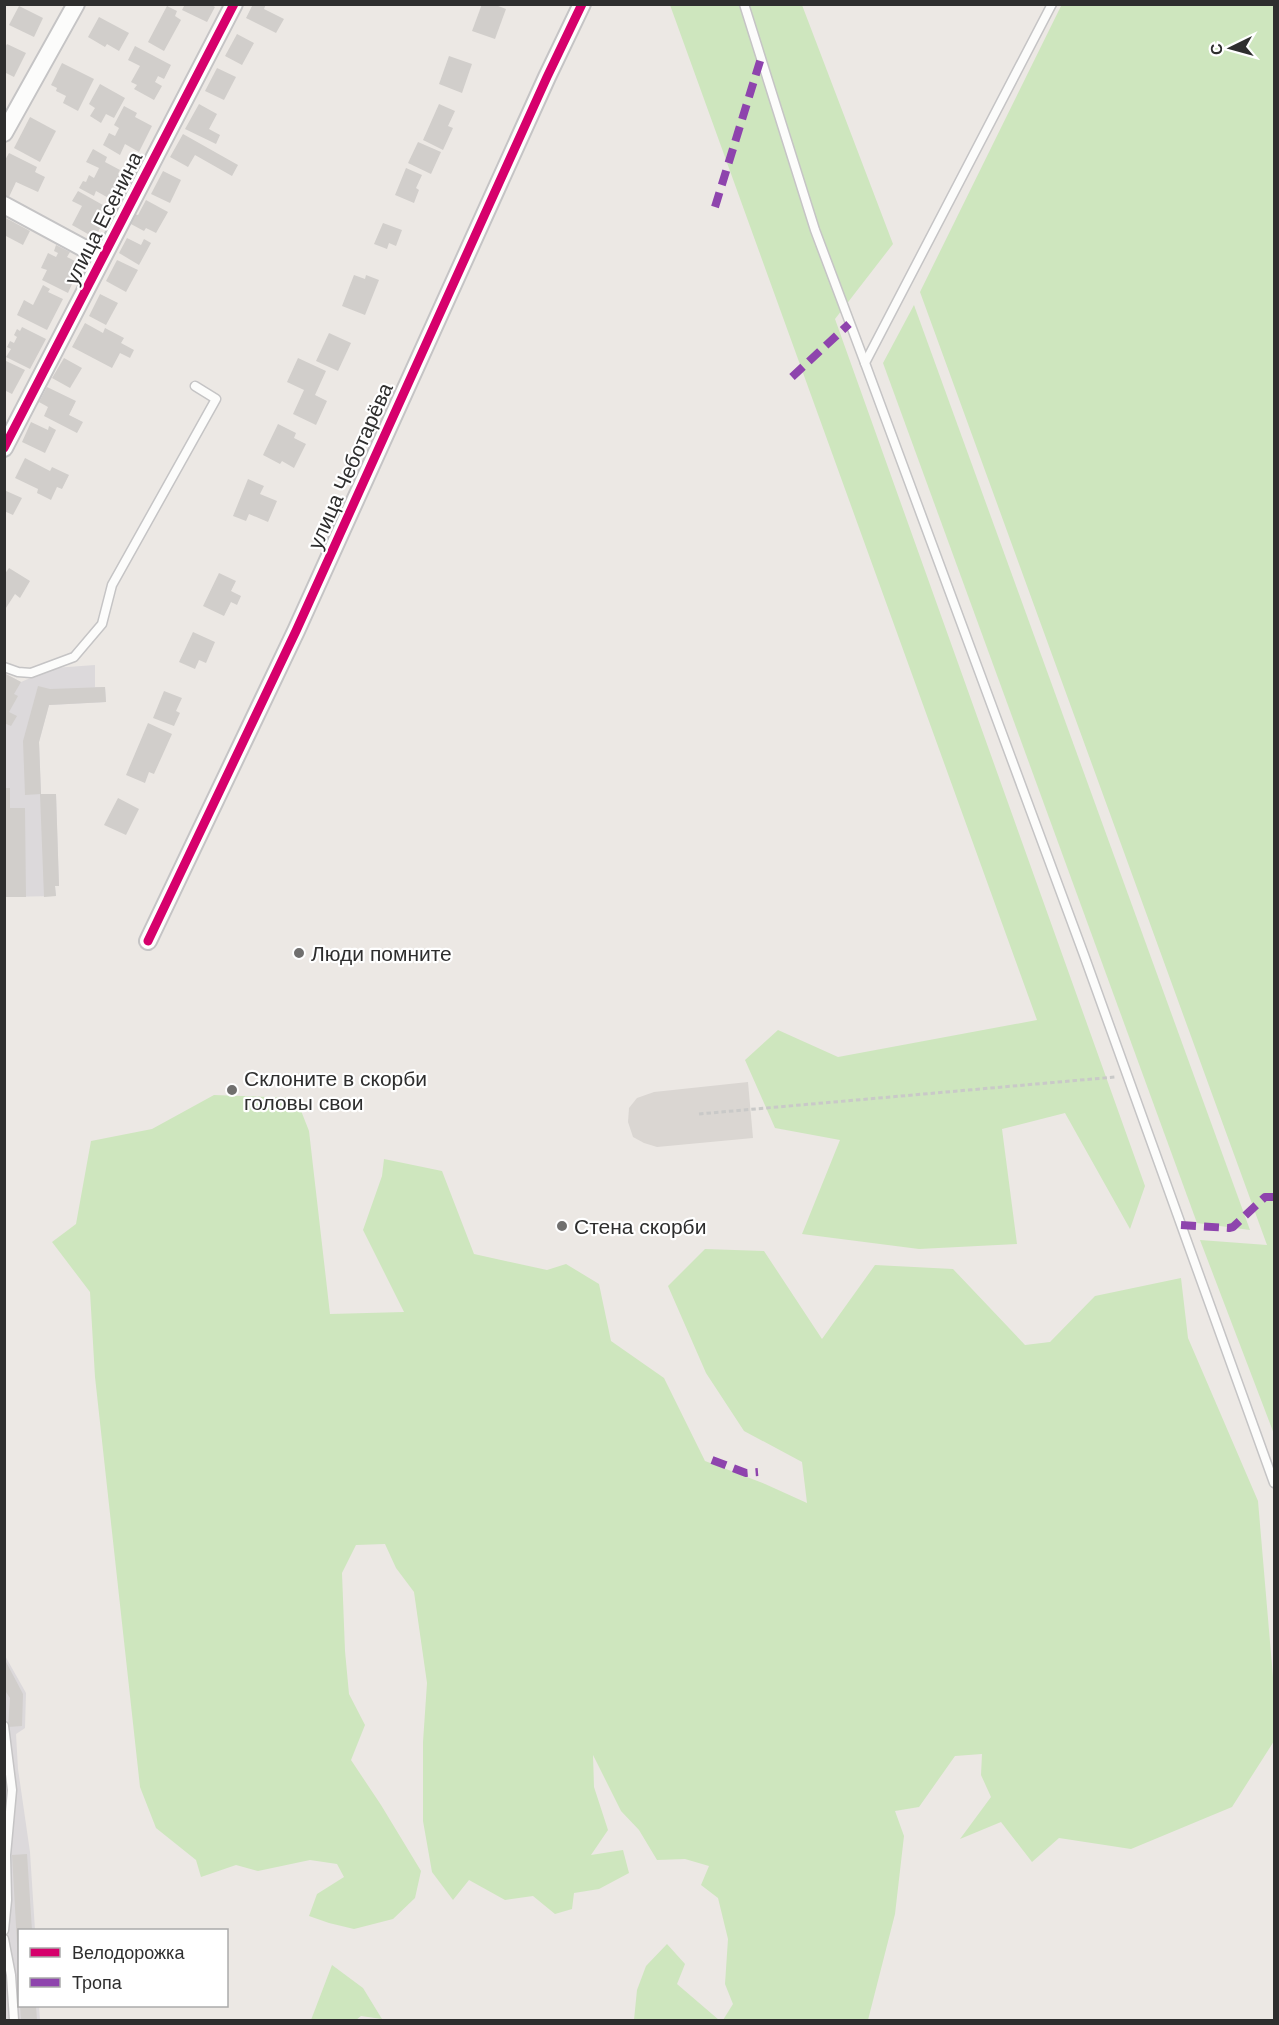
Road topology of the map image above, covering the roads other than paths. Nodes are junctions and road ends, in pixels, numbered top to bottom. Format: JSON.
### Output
{"nodes":[{"id":1,"x":234,"y":4,"type":"edge"},
{"id":2,"x":582,"y":4,"type":"edge"},
{"id":3,"x":744,"y":4,"type":"edge"},
{"id":4,"x":1052,"y":4,"type":"edge"},
{"id":5,"x":73,"y":6,"type":"edge"},
{"id":6,"x":4,"y":133,"type":"edge"},
{"id":7,"x":4,"y":205,"type":"edge"},
{"id":8,"x":102,"y":258,"type":"junction"},
{"id":9,"x":865,"y":363,"type":"junction"},
{"id":10,"x":195,"y":386,"type":"dead end"},
{"id":11,"x":4,"y":448,"type":"edge"},
{"id":12,"x":4,"y":667,"type":"edge"},
{"id":13,"x":148,"y":941,"type":"dead end"},
{"id":14,"x":1275,"y":1483,"type":"edge"},
{"id":15,"x":4,"y":1726,"type":"edge"},
{"id":16,"x":4,"y":1930,"type":"edge"},
{"id":17,"x":4,"y":1939,"type":"edge"},
{"id":18,"x":14,"y":2020,"type":"edge"}],
"edges":[{"from":1,"to":8,"type":"street","name":"улица Есенина"},
{"from":2,"to":13,"type":"street","name":"улица Чеботарёва"},
{"from":3,"to":9,"type":"lane"},
{"from":4,"to":9,"type":"lane"},
{"from":5,"to":6,"type":"street"},
{"from":7,"to":8,"type":"street"},
{"from":8,"to":11,"type":"street","name":"улица Есенина"},
{"from":9,"to":14,"type":"lane"},
{"from":10,"to":12,"type":"lane"},
{"from":15,"to":16,"type":"lane"},
{"from":17,"to":18,"type":"lane"}]}
